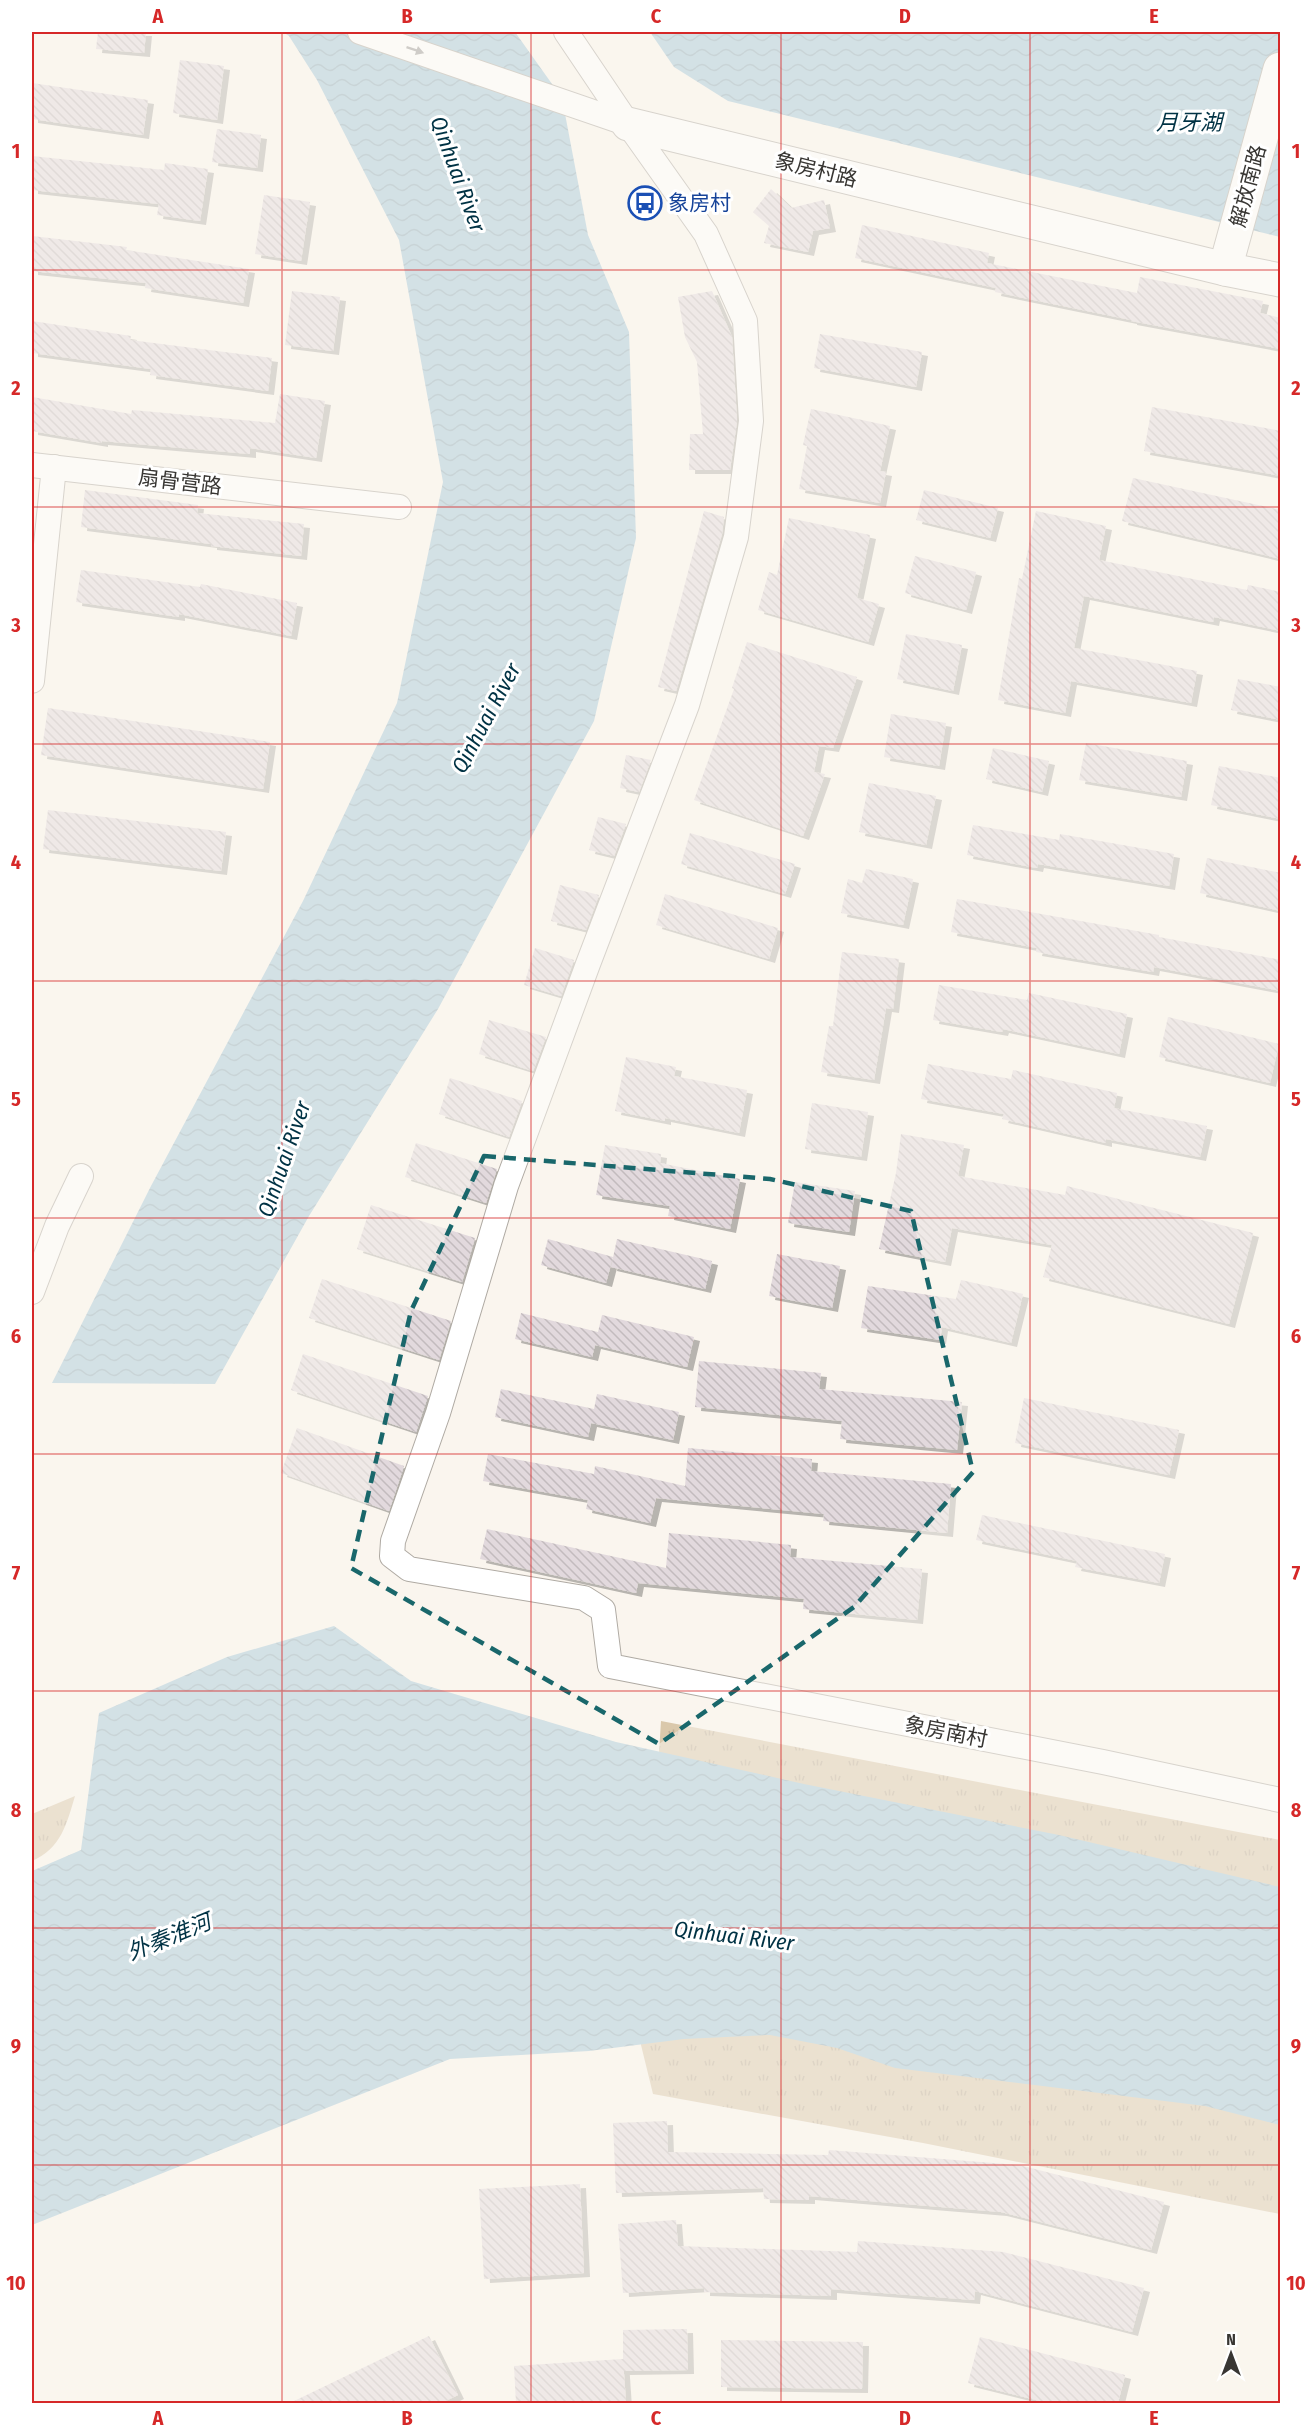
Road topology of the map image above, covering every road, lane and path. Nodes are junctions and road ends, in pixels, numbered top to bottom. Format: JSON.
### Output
{"nodes":[{"id":1,"x":360,"y":32,"type":"edge"},
{"id":2,"x":566,"y":32,"type":"edge"},
{"id":3,"x":1281,"y":69,"type":"edge"},
{"id":4,"x":628,"y":124,"type":"junction"},
{"id":5,"x":1225,"y":269,"type":"junction"},
{"id":6,"x":1281,"y":280,"type":"edge"},
{"id":7,"x":43,"y":466,"type":"edge"},
{"id":8,"x":399,"y":507,"type":"dead end"},
{"id":9,"x":32,"y":681,"type":"edge"},
{"id":10,"x":81,"y":1176,"type":"dead end"},
{"id":11,"x":32,"y":1292,"type":"edge"},
{"id":12,"x":1281,"y":1800,"type":"edge"}],
"edges":[{"from":1,"to":4,"type":"street","name":"象房村路","one_way":true},
{"from":2,"to":4,"type":"street"},
{"from":3,"to":5,"type":"street","name":"解放南路"},
{"from":4,"to":5,"type":"street","name":"象房村路"},
{"from":4,"to":12,"type":"street","name":"象房南村"},
{"from":5,"to":6,"type":"street","name":"象房村路"},
{"from":7,"to":8,"type":"street","name":"扇骨营路"},
{"from":7,"to":9,"type":"street"},
{"from":10,"to":11,"type":"street"}]}
